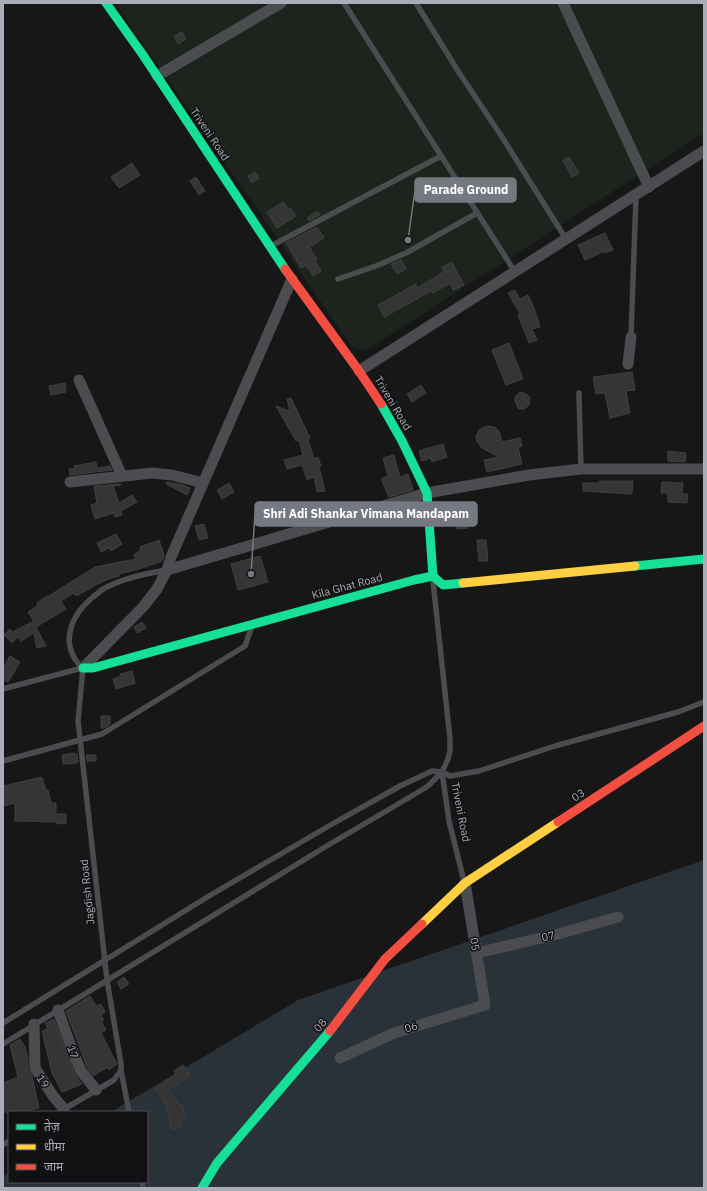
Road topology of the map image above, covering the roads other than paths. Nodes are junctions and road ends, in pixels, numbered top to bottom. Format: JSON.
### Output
{"nodes":[{"id":1,"x":106,"y":3,"type":"edge"},
{"id":2,"x":281,"y":3,"type":"edge"},
{"id":3,"x":344,"y":3,"type":"edge"},
{"id":4,"x":416,"y":3,"type":"edge"},
{"id":5,"x":564,"y":3,"type":"edge"},
{"id":6,"x":157,"y":76,"type":"junction"},
{"id":7,"x":704,"y":151,"type":"edge"},
{"id":8,"x":441,"y":156,"type":"junction"},
{"id":9,"x":649,"y":187,"type":"junction"},
{"id":10,"x":636,"y":196,"type":"junction"},
{"id":11,"x":477,"y":213,"type":"junction"},
{"id":12,"x":567,"y":240,"type":"junction"},
{"id":13,"x":270,"y":246,"type":"junction"},
{"id":14,"x":515,"y":272,"type":"junction"},
{"id":15,"x":292,"y":279,"type":"junction"},
{"id":16,"x":338,"y":279,"type":"dead end"},
{"id":17,"x":631,"y":337,"type":"joint"},
{"id":18,"x":628,"y":364,"type":"dead end"},
{"id":19,"x":359,"y":371,"type":"junction"},
{"id":20,"x":79,"y":380,"type":"dead end"},
{"id":21,"x":579,"y":394,"type":"dead end"},
{"id":22,"x":581,"y":469,"type":"junction"},
{"id":23,"x":704,"y":469,"type":"edge"},
{"id":24,"x":122,"y":476,"type":"junction"},
{"id":25,"x":70,"y":482,"type":"dead end"},
{"id":26,"x":203,"y":483,"type":"junction"},
{"id":27,"x":427,"y":493,"type":"junction"},
{"id":28,"x":704,"y":559,"type":"edge"},
{"id":29,"x":167,"y":570,"type":"junction"},
{"id":30,"x":433,"y":576,"type":"junction"},
{"id":31,"x":253,"y":624,"type":"junction"},
{"id":32,"x":83,"y":668,"type":"junction"},
{"id":33,"x":3,"y":689,"type":"edge"},
{"id":34,"x":704,"y":702,"type":"edge"},
{"id":35,"x":704,"y":726,"type":"edge"},
{"id":36,"x":80,"y":741,"type":"junction"},
{"id":37,"x":3,"y":761,"type":"edge"},
{"id":38,"x":442,"y":772,"type":"junction"},
{"id":39,"x":465,"y":884,"type":"junction"},
{"id":40,"x":618,"y":917,"type":"dead end"},
{"id":41,"x":477,"y":953,"type":"junction"},
{"id":42,"x":105,"y":960,"type":"junction"},
{"id":43,"x":107,"y":980,"type":"junction"},
{"id":44,"x":485,"y":1005,"type":"joint"},
{"id":45,"x":58,"y":1010,"type":"junction"},
{"id":46,"x":3,"y":1023,"type":"edge"},
{"id":47,"x":34,"y":1024,"type":"junction"},
{"id":48,"x":3,"y":1044,"type":"edge"},
{"id":49,"x":340,"y":1058,"type":"dead end"},
{"id":50,"x":121,"y":1070,"type":"junction"},
{"id":51,"x":96,"y":1090,"type":"junction"},
{"id":52,"x":61,"y":1111,"type":"edge"},
{"id":53,"x":129,"y":1111,"type":"edge"},
{"id":54,"x":202,"y":1188,"type":"edge"}],
"edges":[{"from":1,"to":6,"type":"main road","name":"Triveni Road"},
{"from":2,"to":6,"type":"street"},
{"from":3,"to":8,"type":"lane"},
{"from":4,"to":12,"type":"lane"},
{"from":5,"to":9,"type":"street"},
{"from":6,"to":13,"type":"main road","name":"Triveni Road"},
{"from":7,"to":9,"type":"street"},
{"from":8,"to":11,"type":"lane"},
{"from":8,"to":13,"type":"lane"},
{"from":9,"to":10,"type":"street"},
{"from":10,"to":12,"type":"street"},
{"from":10,"to":17,"type":"lane"},
{"from":11,"to":14,"type":"lane"},
{"from":11,"to":16,"type":"lane"},
{"from":12,"to":14,"type":"street"},
{"from":13,"to":15,"type":"main road","name":"Triveni Road"},
{"from":14,"to":19,"type":"street"},
{"from":15,"to":19,"type":"main road","name":"Triveni Road"},
{"from":15,"to":26,"type":"street"},
{"from":17,"to":18,"type":"street"},
{"from":19,"to":27,"type":"main road","name":"Triveni Road"},
{"from":20,"to":24,"type":"street"},
{"from":21,"to":22,"type":"lane"},
{"from":22,"to":23,"type":"street"},
{"from":22,"to":27,"type":"street"},
{"from":24,"to":25,"type":"street"},
{"from":24,"to":26,"type":"street"},
{"from":26,"to":29,"type":"street"},
{"from":27,"to":29,"type":"street"},
{"from":27,"to":30,"type":"main road","name":"Triveni Road"},
{"from":28,"to":30,"type":"main road"},
{"from":29,"to":32,"type":"street"},
{"from":29,"to":32,"type":"lane"},
{"from":30,"to":31,"type":"main road","name":"Kila Ghat Road"},
{"from":30,"to":38,"type":"lane","name":"Triveni Road"},
{"from":31,"to":32,"type":"main road","name":"Kila Ghat Road"},
{"from":31,"to":36,"type":"lane"},
{"from":32,"to":33,"type":"lane","name":"Kila Ghat Road"},
{"from":32,"to":36,"type":"lane","name":"Jagdish Road"},
{"from":34,"to":38,"type":"lane"},
{"from":35,"to":39,"type":"main road","name":"03"},
{"from":36,"to":37,"type":"lane"},
{"from":36,"to":42,"type":"lane","name":"Jagdish Road"},
{"from":38,"to":39,"type":"lane","name":"Triveni Road"},
{"from":38,"to":42,"type":"lane"},
{"from":38,"to":43,"type":"lane"},
{"from":39,"to":41,"type":"street","name":"05"},
{"from":39,"to":54,"type":"main road","name":"08"},
{"from":40,"to":41,"type":"street","name":"07"},
{"from":41,"to":44,"type":"street","name":"05"},
{"from":42,"to":43,"type":"lane","name":"Jagdish Road"},
{"from":42,"to":46,"type":"lane"},
{"from":43,"to":45,"type":"lane"},
{"from":43,"to":50,"type":"lane","name":"Jagdish Road"},
{"from":44,"to":49,"type":"street","name":"06"},
{"from":45,"to":47,"type":"lane"},
{"from":45,"to":51,"type":"street","name":"17"},
{"from":47,"to":48,"type":"lane"},
{"from":47,"to":52,"type":"street","name":"19"},
{"from":50,"to":51,"type":"lane"},
{"from":50,"to":53,"type":"lane","name":"Jagdish Road"},
{"from":51,"to":52,"type":"lane"}]}
